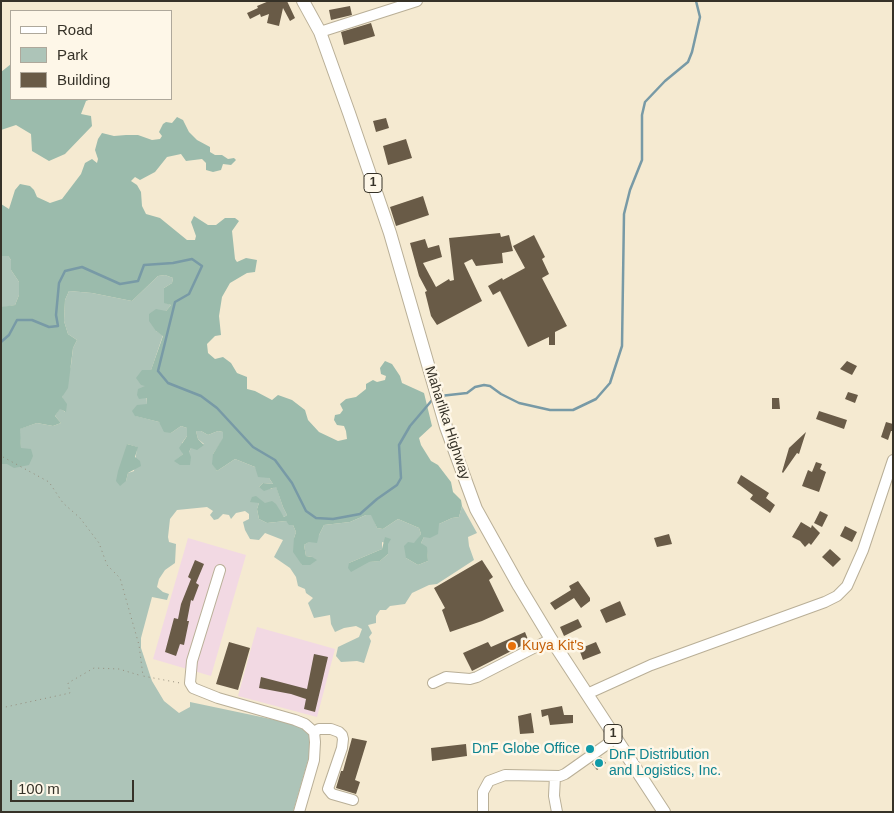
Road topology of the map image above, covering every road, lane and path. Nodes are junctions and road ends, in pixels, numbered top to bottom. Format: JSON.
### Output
{"nodes":[{"id":1,"x":303,"y":1,"type":"edge"},
{"id":2,"x":417,"y":1,"type":"edge"},
{"id":3,"x":320,"y":32,"type":"junction"},
{"id":4,"x":3,"y":457,"type":"dead end"},
{"id":5,"x":893,"y":460,"type":"edge"},
{"id":6,"x":220,"y":570,"type":"dead end"},
{"id":7,"x":551,"y":639,"type":"junction"},
{"id":8,"x":143,"y":676,"type":"junction"},
{"id":9,"x":433,"y":683,"type":"dead end"},
{"id":10,"x":181,"y":684,"type":"dead end"},
{"id":11,"x":587,"y":694,"type":"junction"},
{"id":12,"x":1,"y":708,"type":"edge"},
{"id":13,"x":314,"y":732,"type":"junction"},
{"id":14,"x":616,"y":738,"type":"junction"},
{"id":15,"x":555,"y":776,"type":"junction"},
{"id":16,"x":353,"y":800,"type":"dead end"},
{"id":17,"x":299,"y":812,"type":"edge"},
{"id":18,"x":483,"y":812,"type":"edge"},
{"id":19,"x":557,"y":812,"type":"edge"},
{"id":20,"x":664,"y":812,"type":"edge"}],
"edges":[{"from":1,"to":3,"type":"main road","name":"Maharlika Highway","number":"1"},
{"from":2,"to":3,"type":"street"},
{"from":3,"to":7,"type":"main road","name":"Maharlika Highway","number":"1"},
{"from":4,"to":8,"type":"path"},
{"from":5,"to":11,"type":"street"},
{"from":6,"to":13,"type":"street"},
{"from":7,"to":9,"type":"street"},
{"from":7,"to":11,"type":"main road","name":"Maharlika Highway","number":"1"},
{"from":8,"to":10,"type":"path"},
{"from":8,"to":12,"type":"path"},
{"from":11,"to":14,"type":"main road","name":"Maharlika Highway","number":"1"},
{"from":13,"to":16,"type":"street"},
{"from":13,"to":17,"type":"street"},
{"from":14,"to":15,"type":"street"},
{"from":14,"to":20,"type":"main road","name":"Maharlika Highway","number":"1"},
{"from":15,"to":18,"type":"street"},
{"from":15,"to":19,"type":"street"}]}
